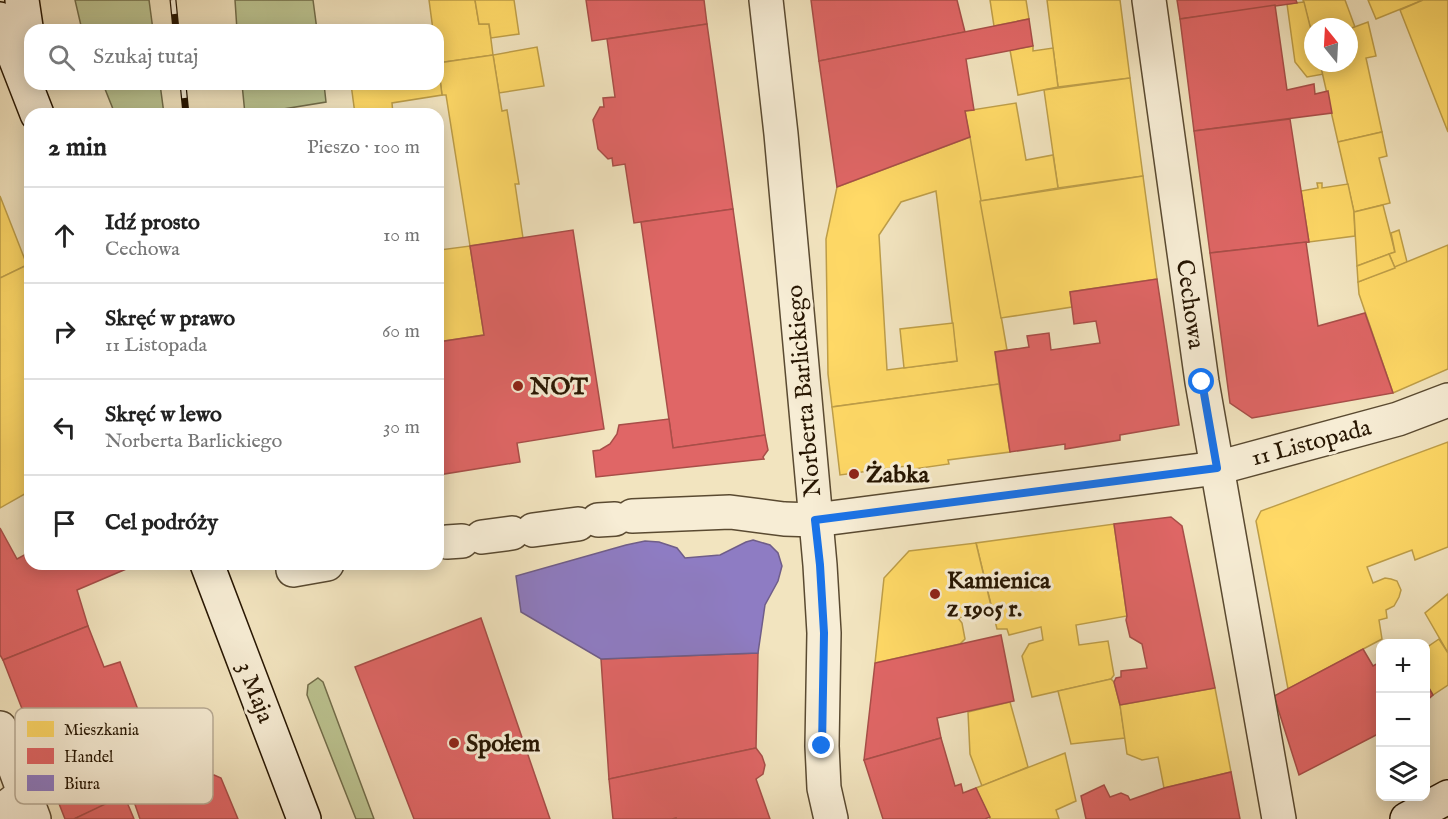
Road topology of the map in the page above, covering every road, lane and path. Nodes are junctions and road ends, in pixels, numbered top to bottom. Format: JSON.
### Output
{"nodes":[{"id":1,"x":22,"y":0,"type":"edge"},
{"id":2,"x":766,"y":0,"type":"edge"},
{"id":3,"x":1149,"y":0,"type":"edge"},
{"id":4,"x":0,"y":20,"type":"edge"},
{"id":5,"x":26,"y":24,"type":"edge"},
{"id":6,"x":24,"y":81,"type":"edge"},
{"id":7,"x":28,"y":90,"type":"edge"},
{"id":8,"x":35,"y":90,"type":"edge"},
{"id":9,"x":35,"y":108,"type":"edge"},
{"id":10,"x":36,"y":108,"type":"edge"},
{"id":11,"x":1448,"y":400,"type":"edge"},
{"id":12,"x":1217,"y":468,"type":"junction"},
{"id":13,"x":815,"y":520,"type":"junction"},
{"id":14,"x":487,"y":537,"type":"dead end"},
{"id":15,"x":209,"y":570,"type":"edge"},
{"id":16,"x":0,"y":728,"type":"edge"},
{"id":17,"x":15,"y":788,"type":"edge"},
{"id":18,"x":1448,"y":796,"type":"edge"},
{"id":19,"x":304,"y":819,"type":"edge"},
{"id":20,"x":831,"y":819,"type":"edge"},
{"id":21,"x":1279,"y":819,"type":"edge"},
{"id":22,"x":1407,"y":819,"type":"edge"}],
"edges":[{"from":1,"to":5,"type":"street"},
{"from":2,"to":13,"type":"street","name":"Norberta Barlickiego"},
{"from":3,"to":12,"type":"street","name":"Cechowa"},
{"from":4,"to":6,"type":"street"},
{"from":7,"to":9,"type":"street"},
{"from":8,"to":10,"type":"street"},
{"from":11,"to":12,"type":"street","name":"11 Listopada"},
{"from":12,"to":13,"type":"street","name":"11 Listopada"},
{"from":12,"to":21,"type":"street","name":"Cechowa"},
{"from":13,"to":14,"type":"street","name":"11 Listopada"},
{"from":13,"to":20,"type":"street","name":"Norberta Barlickiego"},
{"from":15,"to":19,"type":"street","name":"3 Maja"},
{"from":16,"to":17,"type":"street"},
{"from":18,"to":22,"type":"street"}]}
